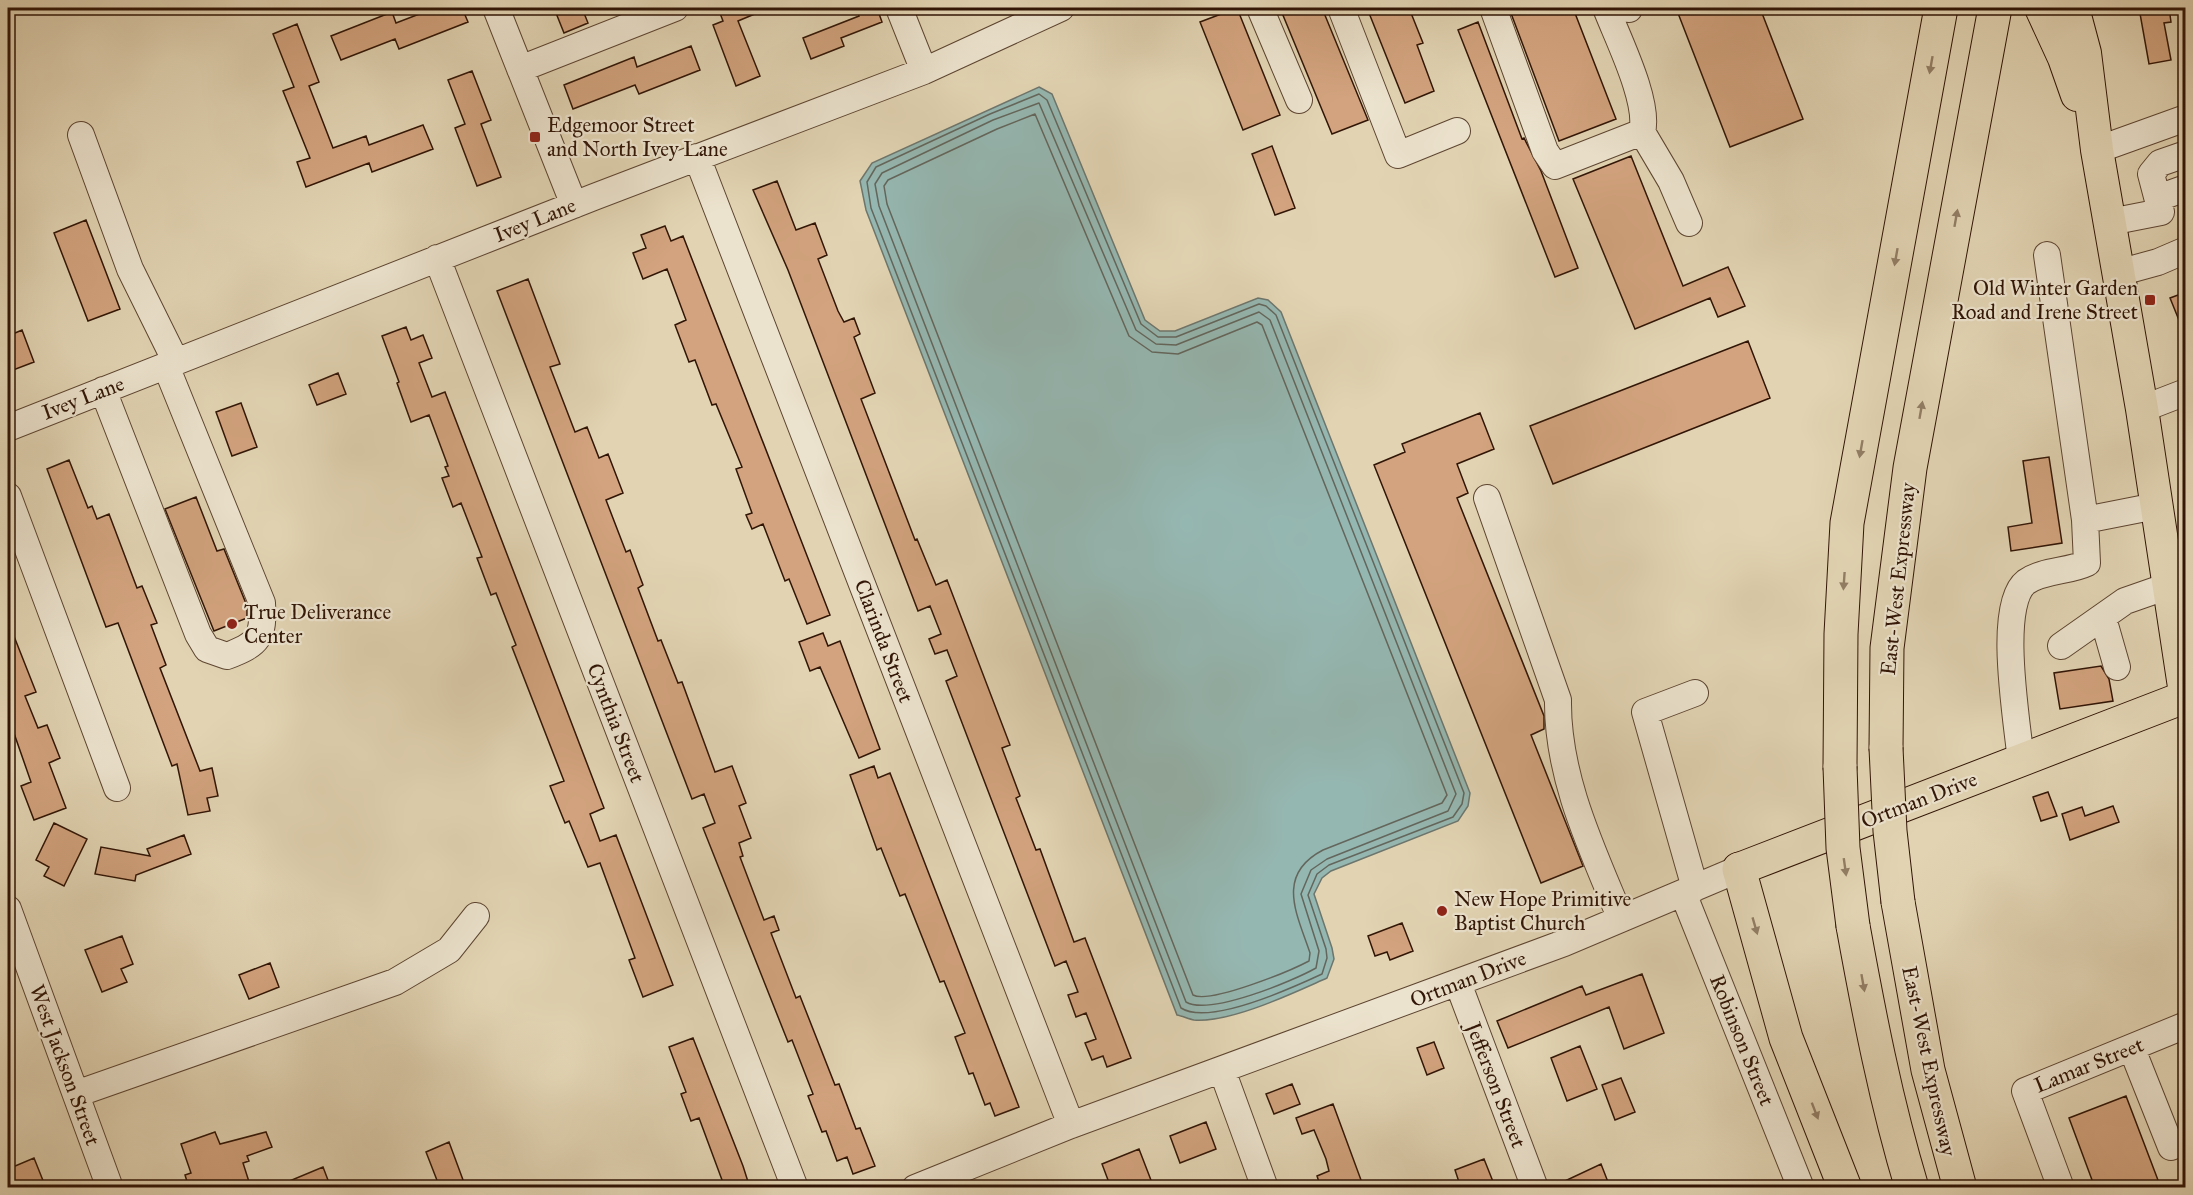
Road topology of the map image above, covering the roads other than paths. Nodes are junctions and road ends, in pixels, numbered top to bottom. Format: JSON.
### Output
{"nodes":[{"id":1,"x":496,"y":8,"type":"edge"},
{"id":2,"x":675,"y":8,"type":"edge"},
{"id":3,"x":899,"y":8,"type":"edge"},
{"id":4,"x":1061,"y":8,"type":"edge"},
{"id":5,"x":1260,"y":8,"type":"edge"},
{"id":6,"x":1341,"y":8,"type":"edge"},
{"id":7,"x":1493,"y":8,"type":"edge"},
{"id":8,"x":1621,"y":8,"type":"edge"},
{"id":9,"x":1941,"y":8,"type":"edge"},
{"id":10,"x":2041,"y":8,"type":"edge"},
{"id":11,"x":2073,"y":8,"type":"edge"},
{"id":12,"x":1994,"y":11,"type":"edge"},
{"id":13,"x":520,"y":69,"type":"junction"},
{"id":14,"x":924,"y":71,"type":"junction"},
{"id":15,"x":1299,"y":100,"type":"dead end"},
{"id":16,"x":2186,"y":118,"type":"edge"},
{"id":17,"x":1457,"y":131,"type":"dead end"},
{"id":18,"x":1642,"y":132,"type":"junction"},
{"id":19,"x":81,"y":135,"type":"dead end"},
{"id":20,"x":2097,"y":150,"type":"junction"},
{"id":21,"x":2186,"y":154,"type":"edge"},
{"id":22,"x":697,"y":157,"type":"junction"},
{"id":23,"x":2186,"y":188,"type":"edge"},
{"id":24,"x":2158,"y":198,"type":"junction"},
{"id":25,"x":574,"y":205,"type":"junction"},
{"id":26,"x":2110,"y":222,"type":"junction"},
{"id":27,"x":1689,"y":223,"type":"dead end"},
{"id":28,"x":2186,"y":250,"type":"edge"},
{"id":29,"x":2048,"y":255,"type":"dead end"},
{"id":30,"x":437,"y":258,"type":"junction"},
{"id":31,"x":2118,"y":273,"type":"junction"},
{"id":32,"x":171,"y":364,"type":"junction"},
{"id":33,"x":103,"y":390,"type":"junction"},
{"id":34,"x":2186,"y":392,"type":"edge"},
{"id":35,"x":2142,"y":409,"type":"junction"},
{"id":36,"x":8,"y":428,"type":"edge"},
{"id":37,"x":8,"y":496,"type":"edge"},
{"id":38,"x":1487,"y":498,"type":"dead end"},
{"id":39,"x":2156,"y":506,"type":"junction"},
{"id":40,"x":2085,"y":520,"type":"junction"},
{"id":41,"x":2168,"y":586,"type":"junction"},
{"id":42,"x":2103,"y":618,"type":"junction"},
{"id":43,"x":2061,"y":646,"type":"dead end"},
{"id":44,"x":2117,"y":667,"type":"dead end"},
{"id":45,"x":1695,"y":693,"type":"dead end"},
{"id":46,"x":2185,"y":698,"type":"edge"},
{"id":47,"x":2020,"y":762,"type":"junction"},
{"id":48,"x":117,"y":788,"type":"dead end"},
{"id":49,"x":1739,"y":869,"type":"junction"},
{"id":50,"x":1689,"y":890,"type":"junction"},
{"id":51,"x":8,"y":909,"type":"edge"},
{"id":52,"x":476,"y":916,"type":"dead end"},
{"id":53,"x":1621,"y":919,"type":"junction"},
{"id":54,"x":1458,"y":983,"type":"junction"},
{"id":55,"x":2186,"y":1025,"type":"edge"},
{"id":56,"x":2132,"y":1048,"type":"junction"},
{"id":57,"x":1222,"y":1070,"type":"junction"},
{"id":58,"x":76,"y":1094,"type":"junction"},
{"id":59,"x":1071,"y":1125,"type":"junction"},
{"id":60,"x":2171,"y":1147,"type":"dead end"},
{"id":61,"x":110,"y":1188,"type":"edge"},
{"id":62,"x":795,"y":1188,"type":"edge"},
{"id":63,"x":915,"y":1188,"type":"edge"},
{"id":64,"x":1265,"y":1188,"type":"edge"},
{"id":65,"x":1535,"y":1188,"type":"edge"},
{"id":66,"x":1801,"y":1188,"type":"edge"},
{"id":67,"x":1845,"y":1188,"type":"edge"},
{"id":68,"x":1912,"y":1188,"type":"edge"},
{"id":69,"x":1960,"y":1188,"type":"edge"},
{"id":70,"x":2061,"y":1188,"type":"edge"}],
"edges":[{"from":1,"to":13,"type":"street"},
{"from":2,"to":13,"type":"street"},
{"from":3,"to":14,"type":"street"},
{"from":4,"to":14,"type":"street","name":"Ivey Lane"},
{"from":5,"to":15,"type":"street"},
{"from":6,"to":17,"type":"street"},
{"from":7,"to":18,"type":"street"},
{"from":8,"to":18,"type":"street"},
{"from":9,"to":68,"type":"highway","one_way":true,"bridge":true},
{"from":10,"to":20,"type":"main road"},
{"from":11,"to":20,"type":"main road"},
{"from":69,"to":12,"type":"highway","name":"East-West Expressway","one_way":true,"bridge":true},
{"from":13,"to":25,"type":"street"},
{"from":14,"to":22,"type":"street","name":"Ivey Lane"},
{"from":16,"to":20,"type":"street"},
{"from":18,"to":27,"type":"street"},
{"from":19,"to":32,"type":"street"},
{"from":20,"to":26,"type":"main road"},
{"from":21,"to":24,"type":"street"},
{"from":22,"to":25,"type":"street","name":"Ivey Lane"},
{"from":22,"to":59,"type":"street","name":"Clarinda Street"},
{"from":23,"to":24,"type":"street"},
{"from":24,"to":26,"type":"street"},
{"from":25,"to":30,"type":"street","name":"Ivey Lane"},
{"from":26,"to":31,"type":"main road"},
{"from":28,"to":31,"type":"street"},
{"from":29,"to":40,"type":"street"},
{"from":30,"to":32,"type":"street","name":"Ivey Lane"},
{"from":30,"to":62,"type":"street","name":"Cynthia Street"},
{"from":31,"to":35,"type":"main road"},
{"from":32,"to":33,"type":"street","name":"Ivey Lane"},
{"from":32,"to":33,"type":"street"},
{"from":33,"to":36,"type":"street","name":"Ivey Lane"},
{"from":34,"to":35,"type":"street"},
{"from":35,"to":39,"type":"main road"},
{"from":37,"to":48,"type":"street"},
{"from":38,"to":53,"type":"street"},
{"from":39,"to":40,"type":"street"},
{"from":39,"to":41,"type":"main road"},
{"from":40,"to":47,"type":"street"},
{"from":41,"to":42,"type":"street"},
{"from":41,"to":46,"type":"main road"},
{"from":42,"to":43,"type":"street"},
{"from":42,"to":44,"type":"street"},
{"from":45,"to":50,"type":"street","name":"Robinson Street"},
{"from":46,"to":47,"type":"main road","name":"Ortman Drive"},
{"from":47,"to":49,"type":"main road","name":"Ortman Drive"},
{"from":49,"to":50,"type":"street","name":"Ortman Drive"},
{"from":49,"to":67,"type":"highway","one_way":true},
{"from":50,"to":53,"type":"street","name":"Ortman Drive"},
{"from":50,"to":66,"type":"street","name":"Robinson Street"},
{"from":51,"to":58,"type":"street","name":"West Jackson Street"},
{"from":52,"to":58,"type":"street"},
{"from":53,"to":54,"type":"street","name":"Ortman Drive"},
{"from":54,"to":57,"type":"street","name":"Ortman Drive"},
{"from":54,"to":65,"type":"street","name":"Jefferson Street"},
{"from":55,"to":56,"type":"street","name":"Lamar Street"},
{"from":56,"to":60,"type":"street"},
{"from":56,"to":70,"type":"street","name":"Lamar Street"},
{"from":57,"to":59,"type":"street","name":"Ortman Drive"},
{"from":57,"to":64,"type":"street"},
{"from":58,"to":61,"type":"street","name":"West Jackson Street"},
{"from":59,"to":63,"type":"street","name":"Ortman Drive"}]}
